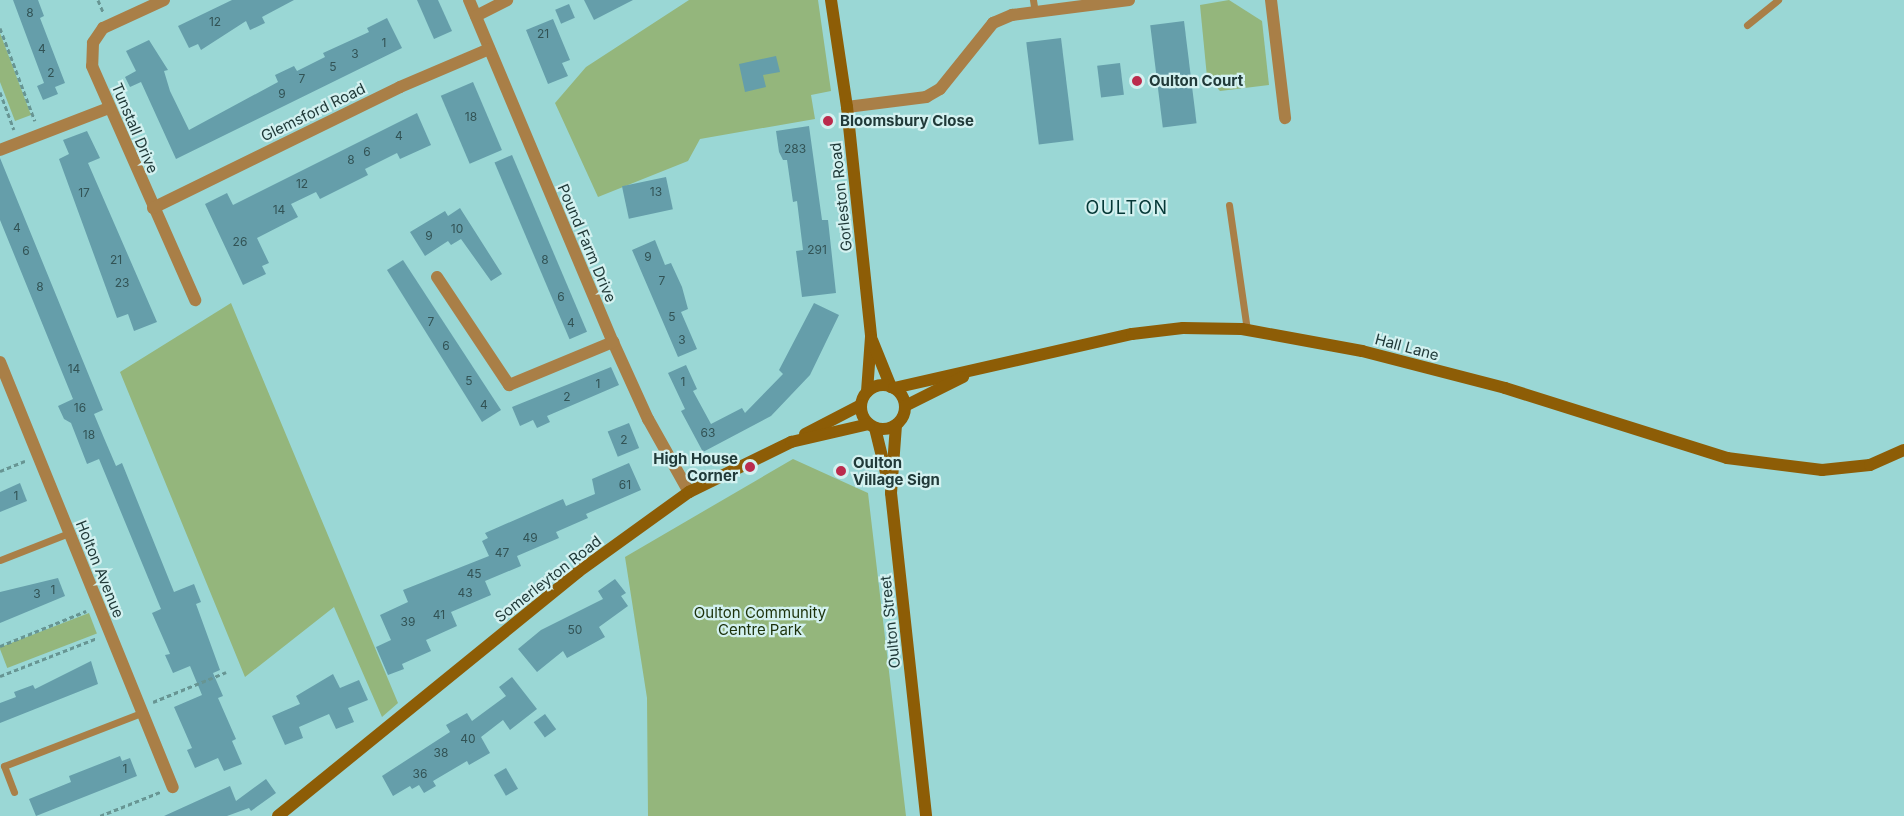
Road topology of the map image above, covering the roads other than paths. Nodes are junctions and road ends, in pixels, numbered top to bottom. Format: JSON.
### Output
{"nodes":[{"id":1,"x":164,"y":0,"type":"edge"},
{"id":2,"x":469,"y":0,"type":"edge"},
{"id":3,"x":507,"y":0,"type":"edge"},
{"id":4,"x":831,"y":0,"type":"edge"},
{"id":5,"x":1130,"y":0,"type":"edge"},
{"id":6,"x":1271,"y":0,"type":"edge"},
{"id":7,"x":1778,"y":0,"type":"edge"},
{"id":8,"x":1034,"y":6,"type":"edge"},
{"id":9,"x":476,"y":16,"type":"junction"},
{"id":10,"x":1747,"y":26,"type":"dead end"},
{"id":11,"x":489,"y":49,"type":"junction"},
{"id":12,"x":847,"y":107,"type":"junction"},
{"id":13,"x":109,"y":108,"type":"junction"},
{"id":14,"x":1285,"y":118,"type":"dead end"},
{"id":15,"x":0,"y":150,"type":"edge"},
{"id":16,"x":1229,"y":205,"type":"dead end"},
{"id":17,"x":153,"y":208,"type":"junction"},
{"id":18,"x":437,"y":277,"type":"dead end"},
{"id":19,"x":195,"y":300,"type":"dead end"},
{"id":20,"x":1247,"y":330,"type":"junction"},
{"id":21,"x":871,"y":337,"type":"junction"},
{"id":22,"x":613,"y":342,"type":"junction"},
{"id":23,"x":0,"y":362,"type":"edge"},
{"id":24,"x":983,"y":367,"type":"junction"},
{"id":25,"x":892,"y":387,"type":"junction"},
{"id":26,"x":867,"y":392,"type":"junction"},
{"id":27,"x":861,"y":405,"type":"junction"},
{"id":28,"x":905,"y":406,"type":"junction"},
{"id":29,"x":896,"y":425,"type":"junction"},
{"id":30,"x":872,"y":426,"type":"junction"},
{"id":31,"x":790,"y":442,"type":"junction"},
{"id":32,"x":1904,"y":450,"type":"edge"},
{"id":33,"x":689,"y":492,"type":"junction"},
{"id":34,"x":891,"y":493,"type":"junction"},
{"id":35,"x":69,"y":533,"type":"junction"},
{"id":36,"x":0,"y":560,"type":"edge"},
{"id":37,"x":140,"y":711,"type":"junction"},
{"id":38,"x":173,"y":787,"type":"road end"},
{"id":39,"x":14,"y":792,"type":"dead end"},
{"id":40,"x":278,"y":816,"type":"edge"},
{"id":41,"x":926,"y":816,"type":"edge"}],
"edges":[{"from":1,"to":13,"type":"street","name":"Tunstall Drive"},
{"from":2,"to":9,"type":"street","name":"Pound Farm Drive"},
{"from":3,"to":9,"type":"street"},
{"from":4,"to":12,"type":"main road","name":"Gorleston Road"},
{"from":5,"to":8,"type":"street"},
{"from":6,"to":14,"type":"street"},
{"from":7,"to":10,"type":"lane"},
{"from":8,"to":12,"type":"street"},
{"from":9,"to":11,"type":"street","name":"Pound Farm Drive"},
{"from":11,"to":17,"type":"street","name":"Glemsford Road"},
{"from":11,"to":22,"type":"street","name":"Pound Farm Drive"},
{"from":12,"to":21,"type":"main road","name":"Gorleston Road"},
{"from":13,"to":15,"type":"street"},
{"from":13,"to":17,"type":"street","name":"Tunstall Drive"},
{"from":16,"to":20,"type":"lane"},
{"from":17,"to":19,"type":"street","name":"Tunstall Drive"},
{"from":18,"to":22,"type":"street"},
{"from":20,"to":24,"type":"main road","name":"Hall Lane"},
{"from":20,"to":32,"type":"main road","name":"Hall Lane"},
{"from":21,"to":25,"type":"main road"},
{"from":21,"to":26,"type":"main road","name":"Gorleston Road"},
{"from":22,"to":33,"type":"street","name":"Pound Farm Drive"},
{"from":23,"to":35,"type":"street","name":"Holton Avenue"},
{"from":24,"to":25,"type":"main road","name":"Hall Lane"},
{"from":24,"to":28,"type":"main road"},
{"from":25,"to":26,"type":"main road"},
{"from":25,"to":28,"type":"main road"},
{"from":26,"to":27,"type":"main road"},
{"from":27,"to":30,"type":"main road"},
{"from":27,"to":31,"type":"main road"},
{"from":28,"to":29,"type":"main road"},
{"from":29,"to":30,"type":"main road"},
{"from":29,"to":34,"type":"main road","name":"Oulton Street"},
{"from":30,"to":31,"type":"main road","name":"Somerleyton Road"},
{"from":30,"to":34,"type":"main road"},
{"from":31,"to":33,"type":"main road","name":"Somerleyton Road"},
{"from":33,"to":40,"type":"main road","name":"Somerleyton Road"},
{"from":34,"to":41,"type":"main road","name":"Oulton Street"},
{"from":35,"to":36,"type":"lane"},
{"from":35,"to":37,"type":"street","name":"Holton Avenue"},
{"from":37,"to":38,"type":"street","name":"Holton Avenue"},
{"from":37,"to":39,"type":"lane"}]}
